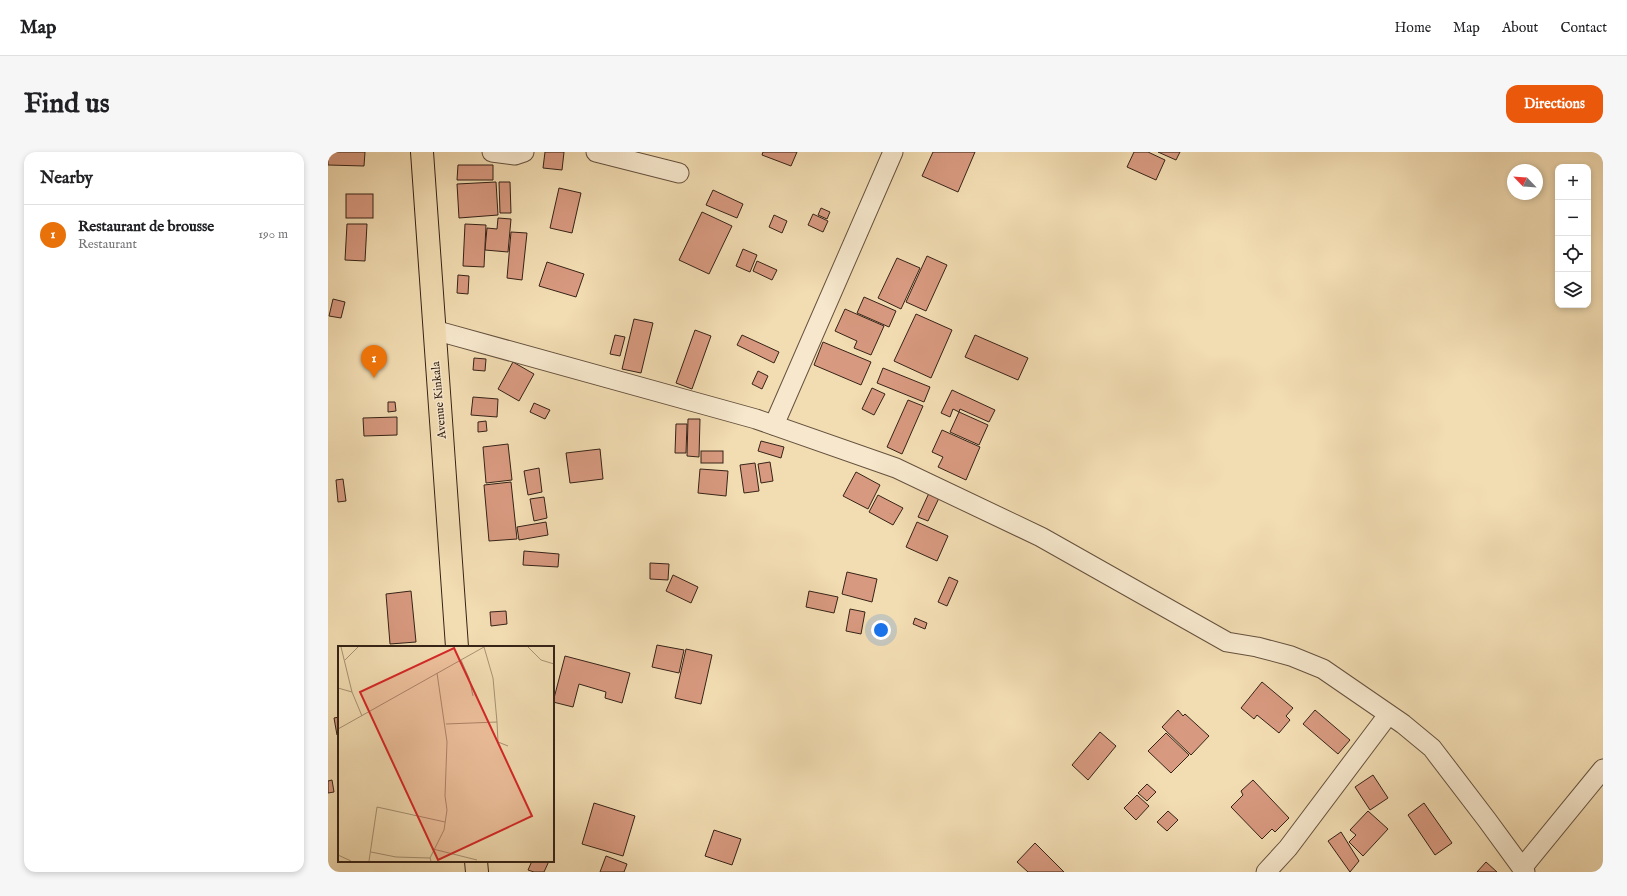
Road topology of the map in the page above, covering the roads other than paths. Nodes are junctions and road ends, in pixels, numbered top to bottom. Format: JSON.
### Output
{"nodes":[{"id":1,"x":422,"y":152,"type":"edge"},
{"id":2,"x":492,"y":152,"type":"edge"},
{"id":3,"x":524,"y":152,"type":"edge"},
{"id":4,"x":596,"y":152,"type":"edge"},
{"id":5,"x":893,"y":152,"type":"edge"},
{"id":6,"x":679,"y":173,"type":"dead end"},
{"id":7,"x":434,"y":330,"type":"junction"},
{"id":8,"x":774,"y":425,"type":"junction"},
{"id":9,"x":457,"y":646,"type":"edge"},
{"id":10,"x":1388,"y":715,"type":"junction"},
{"id":11,"x":1603,"y":769,"type":"edge"},
{"id":12,"x":476,"y":862,"type":"edge"},
{"id":13,"x":1523,"y":870,"type":"edge"},
{"id":14,"x":477,"y":872,"type":"edge"},
{"id":15,"x":1266,"y":872,"type":"edge"}],
"edges":[{"from":1,"to":7,"type":"main road","name":"Avenue Kinkala"},
{"from":2,"to":3,"type":"street"},
{"from":4,"to":6,"type":"street"},
{"from":5,"to":8,"type":"street"},
{"from":7,"to":8,"type":"street"},
{"from":7,"to":9,"type":"main road","name":"Avenue Kinkala"},
{"from":8,"to":10,"type":"street"},
{"from":10,"to":13,"type":"street"},
{"from":10,"to":15,"type":"street"},
{"from":11,"to":13,"type":"street"},
{"from":12,"to":14,"type":"main road"}]}
